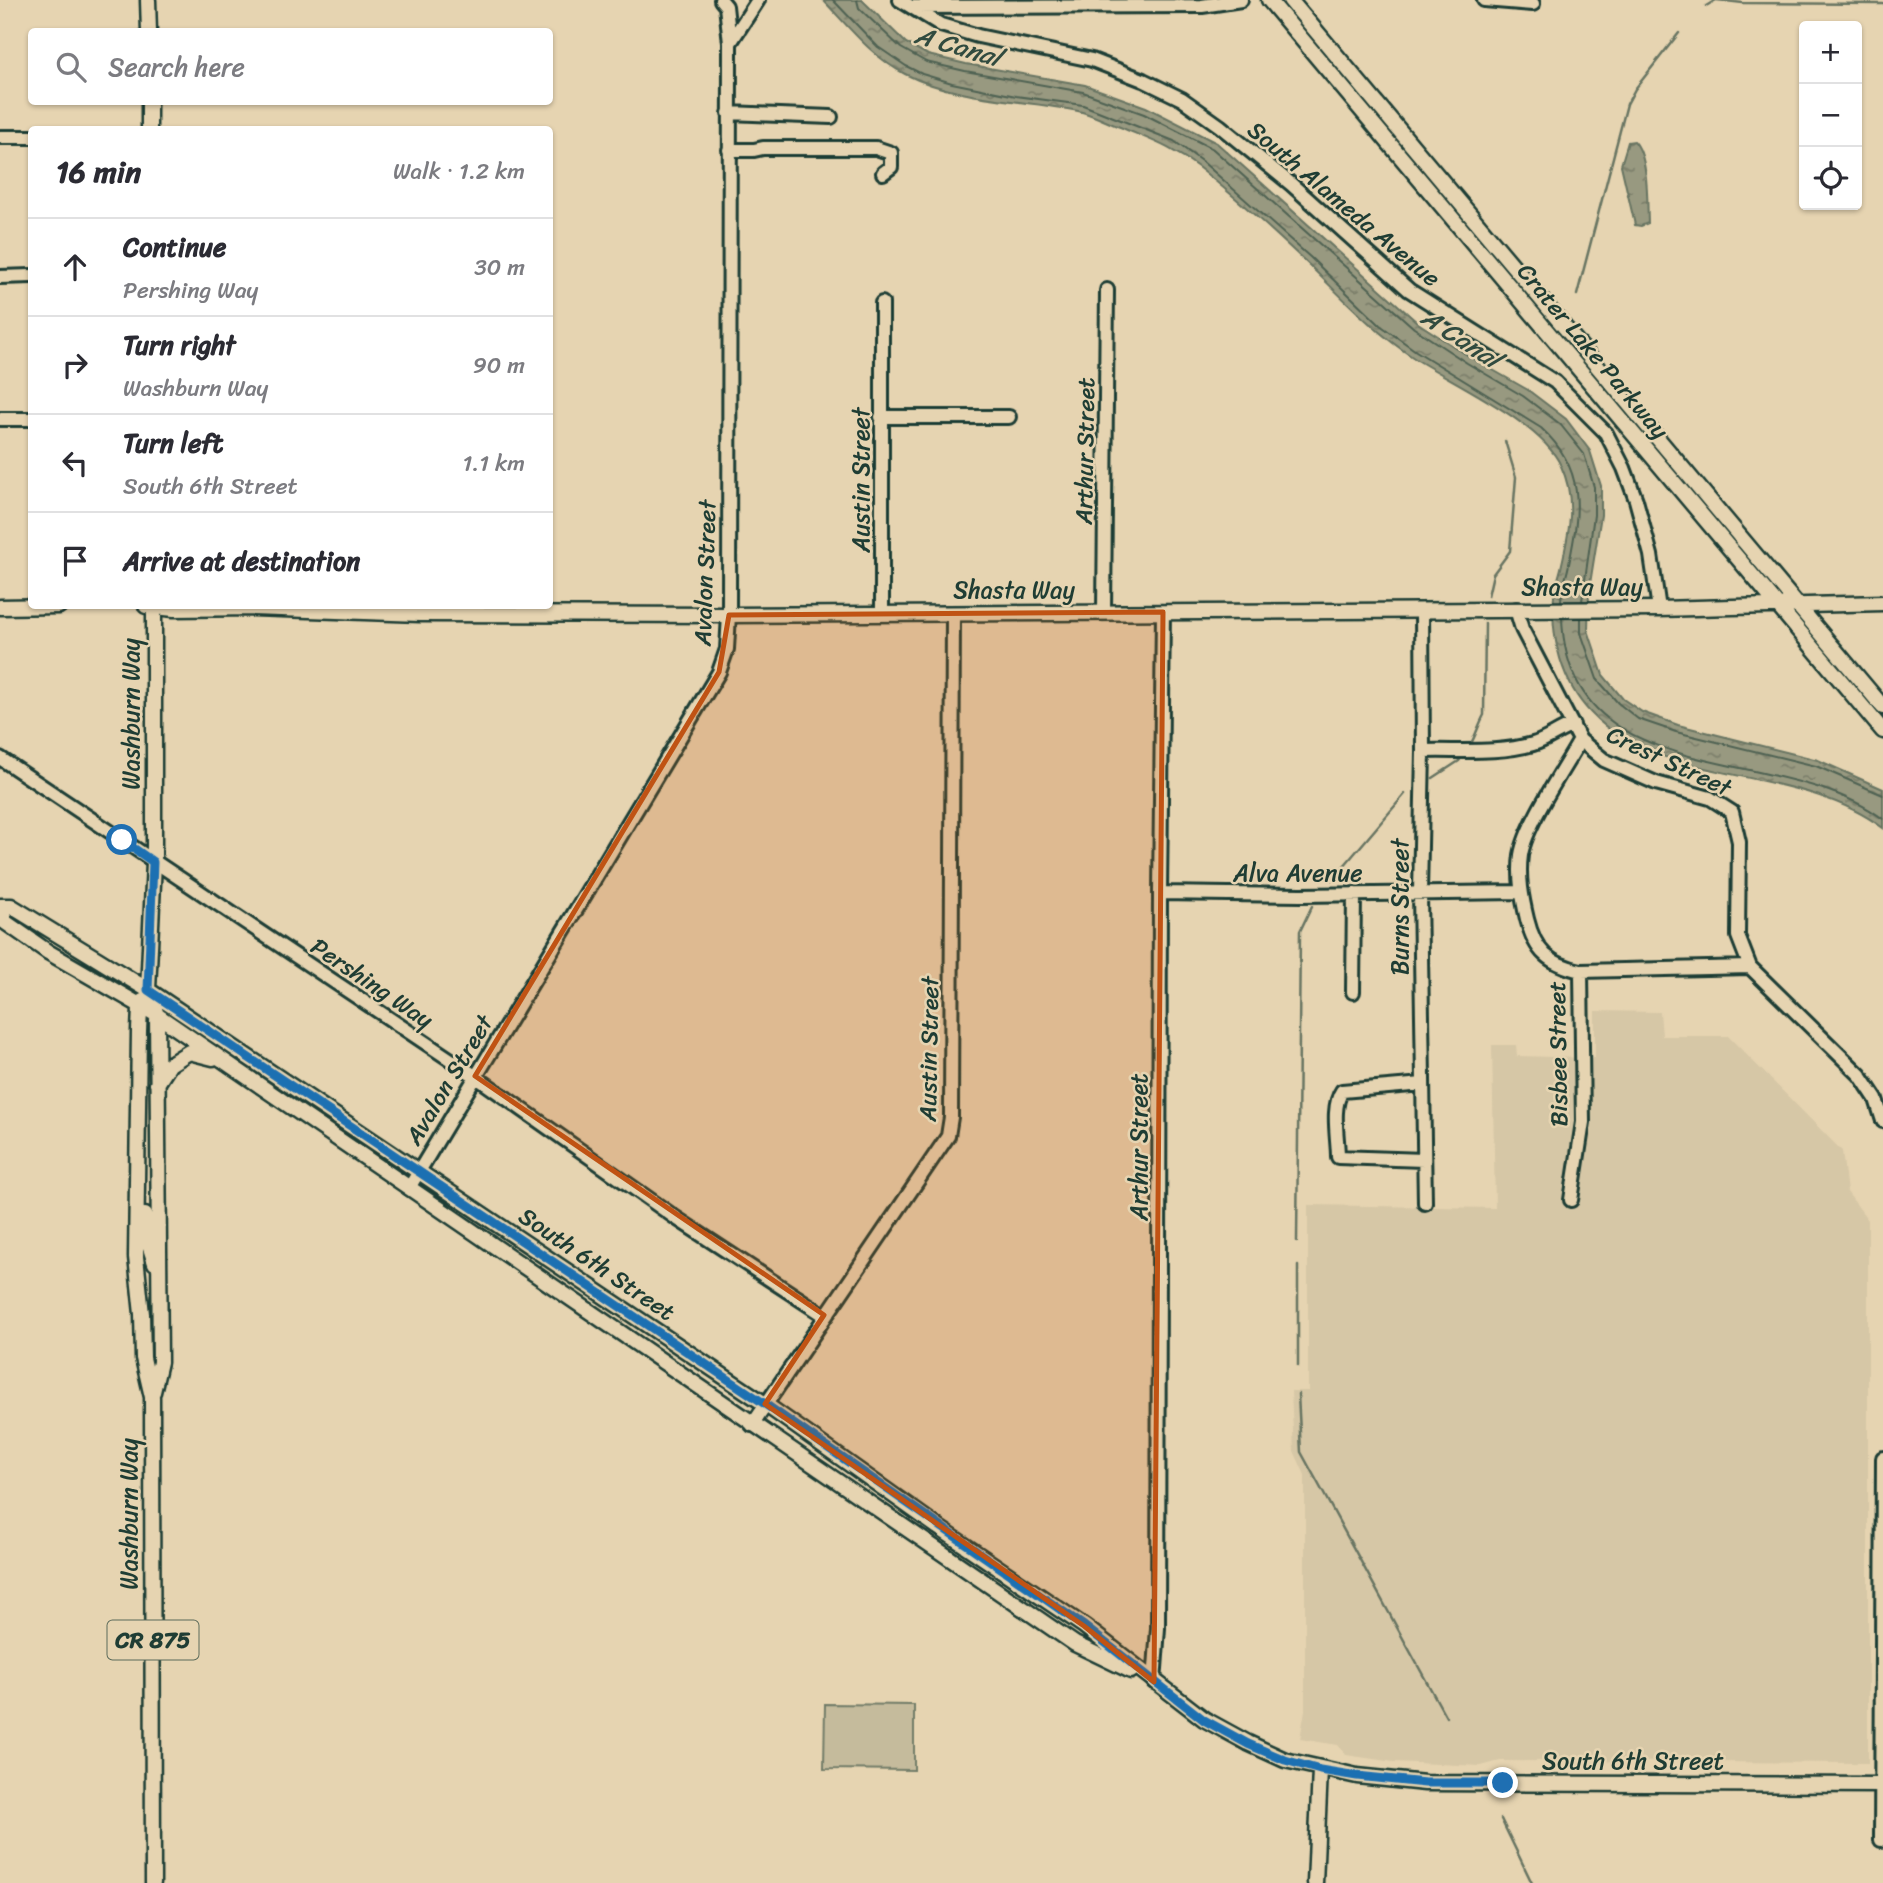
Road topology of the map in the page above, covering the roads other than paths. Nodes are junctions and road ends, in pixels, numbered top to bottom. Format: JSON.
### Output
{"nodes":[{"id":1,"x":148,"y":0,"type":"edge"},
{"id":2,"x":721,"y":0,"type":"edge"},
{"id":3,"x":758,"y":0,"type":"edge"},
{"id":4,"x":1241,"y":0,"type":"edge"},
{"id":5,"x":1269,"y":0,"type":"edge"},
{"id":6,"x":1290,"y":0,"type":"edge"},
{"id":7,"x":1484,"y":0,"type":"edge"},
{"id":8,"x":905,"y":4,"type":"edge"},
{"id":9,"x":1533,"y":4,"type":"dead end"},
{"id":10,"x":149,"y":28,"type":"edge"},
{"id":11,"x":730,"y":43,"type":"junction"},
{"id":12,"x":149,"y":105,"type":"edge"},
{"id":13,"x":729,"y":113,"type":"junction"},
{"id":14,"x":831,"y":117,"type":"dead end"},
{"id":15,"x":149,"y":126,"type":"edge"},
{"id":16,"x":28,"y":136,"type":"edge"},
{"id":17,"x":0,"y":137,"type":"edge"},
{"id":18,"x":729,"y":150,"type":"junction"},
{"id":19,"x":883,"y":173,"type":"dead end"},
{"id":20,"x":28,"y":276,"type":"edge"},
{"id":21,"x":0,"y":277,"type":"edge"},
{"id":22,"x":1107,"y":290,"type":"dead end"},
{"id":23,"x":882,"y":303,"type":"dead end"},
{"id":24,"x":1009,"y":416,"type":"dead end"},
{"id":25,"x":881,"y":417,"type":"junction"},
{"id":26,"x":0,"y":419,"type":"edge"},
{"id":27,"x":28,"y":419,"type":"edge"},
{"id":28,"x":1883,"y":603,"type":"edge"},
{"id":29,"x":1797,"y":605,"type":"junction"},
{"id":30,"x":1778,"y":606,"type":"junction"},
{"id":31,"x":0,"y":607,"type":"edge"},
{"id":32,"x":28,"y":607,"type":"edge"},
{"id":33,"x":151,"y":609,"type":"edge"},
{"id":34,"x":252,"y":609,"type":"edge"},
{"id":35,"x":1659,"y":609,"type":"junction"},
{"id":36,"x":1422,"y":610,"type":"junction"},
{"id":37,"x":1516,"y":610,"type":"junction"},
{"id":38,"x":1104,"y":612,"type":"junction"},
{"id":39,"x":1163,"y":612,"type":"junction"},
{"id":40,"x":881,"y":613,"type":"junction"},
{"id":41,"x":953,"y":613,"type":"junction"},
{"id":42,"x":729,"y":615,"type":"junction"},
{"id":43,"x":1883,"y":707,"type":"edge"},
{"id":44,"x":1573,"y":725,"type":"junction"},
{"id":45,"x":1883,"y":731,"type":"edge"},
{"id":46,"x":1580,"y":740,"type":"junction"},
{"id":47,"x":1423,"y":751,"type":"junction"},
{"id":48,"x":0,"y":758,"type":"edge"},
{"id":49,"x":153,"y":862,"type":"junction"},
{"id":50,"x":1520,"y":892,"type":"junction"},
{"id":51,"x":1160,"y":893,"type":"junction"},
{"id":52,"x":1420,"y":893,"type":"junction"},
{"id":53,"x":1354,"y":894,"type":"junction"},
{"id":54,"x":1,"y":906,"type":"edge"},
{"id":55,"x":1750,"y":967,"type":"junction"},
{"id":56,"x":1581,"y":971,"type":"junction"},
{"id":57,"x":148,"y":990,"type":"junction"},
{"id":58,"x":1353,"y":992,"type":"dead end"},
{"id":59,"x":140,"y":1007,"type":"junction"},
{"id":60,"x":157,"y":1015,"type":"junction"},
{"id":61,"x":224,"y":1061,"type":"junction"},
{"id":62,"x":475,"y":1076,"type":"junction"},
{"id":63,"x":1423,"y":1084,"type":"junction"},
{"id":64,"x":156,"y":1085,"type":"junction"},
{"id":65,"x":1883,"y":1121,"type":"edge"},
{"id":66,"x":137,"y":1130,"type":"junction"},
{"id":67,"x":1424,"y":1160,"type":"junction"},
{"id":68,"x":419,"y":1171,"type":"junction"},
{"id":69,"x":136,"y":1179,"type":"junction"},
{"id":70,"x":409,"y":1188,"type":"junction"},
{"id":71,"x":1571,"y":1200,"type":"dead end"},
{"id":72,"x":1425,"y":1203,"type":"dead end"},
{"id":73,"x":160,"y":1228,"type":"junction"},
{"id":74,"x":160,"y":1277,"type":"junction"},
{"id":75,"x":139,"y":1286,"type":"junction"},
{"id":76,"x":824,"y":1315,"type":"junction"},
{"id":77,"x":160,"y":1345,"type":"junction"},
{"id":78,"x":152,"y":1396,"type":"junction"},
{"id":79,"x":765,"y":1404,"type":"junction"},
{"id":80,"x":752,"y":1425,"type":"junction"},
{"id":81,"x":1883,"y":1458,"type":"edge"},
{"id":82,"x":1883,"y":1597,"type":"edge"},
{"id":83,"x":1154,"y":1682,"type":"junction"},
{"id":84,"x":1320,"y":1770,"type":"junction"},
{"id":85,"x":1882,"y":1785,"type":"edge"},
{"id":86,"x":1881,"y":1840,"type":"dead end"},
{"id":87,"x":153,"y":1883,"type":"edge"},
{"id":88,"x":1315,"y":1883,"type":"edge"}],
"edges":[{"from":1,"to":10,"type":"main road"},
{"from":2,"to":11,"type":"street","name":"Avalon Street"},
{"from":3,"to":11,"type":"street"},
{"from":4,"to":8,"type":"street"},
{"from":5,"to":30,"type":"main road","name":"Crater Lake Parkway"},
{"from":6,"to":29,"type":"main road","name":"Crater Lake Parkway"},
{"from":7,"to":9,"type":"street"},
{"from":8,"to":35,"type":"street","name":"South Alameda Avenue"},
{"from":11,"to":13,"type":"street","name":"Avalon Street"},
{"from":12,"to":15,"type":"main road"},
{"from":13,"to":14,"type":"street"},
{"from":13,"to":18,"type":"street","name":"Avalon Street"},
{"from":16,"to":17,"type":"street"},
{"from":18,"to":19,"type":"street"},
{"from":18,"to":42,"type":"street","name":"Avalon Street"},
{"from":20,"to":21,"type":"street"},
{"from":22,"to":38,"type":"street","name":"Arthur Street"},
{"from":23,"to":25,"type":"street","name":"Austin Street"},
{"from":24,"to":25,"type":"street"},
{"from":25,"to":40,"type":"street","name":"Austin Street"},
{"from":26,"to":27,"type":"street"},
{"from":28,"to":29,"type":"main road","name":"Shasta Way"},
{"from":29,"to":30,"type":"main road","name":"Shasta Way"},
{"from":29,"to":43,"type":"main road","name":"Crater Lake Parkway"},
{"from":30,"to":35,"type":"main road","name":"Shasta Way"},
{"from":30,"to":45,"type":"main road","name":"Crater Lake Parkway"},
{"from":31,"to":32,"type":"main road"},
{"from":33,"to":49,"type":"main road","name":"Washburn Way"},
{"from":34,"to":42,"type":"main road","name":"Shasta Way"},
{"from":35,"to":37,"type":"main road","name":"Shasta Way"},
{"from":36,"to":37,"type":"main road","name":"Shasta Way"},
{"from":36,"to":39,"type":"main road","name":"Shasta Way"},
{"from":36,"to":47,"type":"street","name":"Burns Street"},
{"from":37,"to":44,"type":"street","name":"Crest Street"},
{"from":38,"to":39,"type":"main road","name":"Shasta Way"},
{"from":38,"to":41,"type":"main road","name":"Shasta Way"},
{"from":39,"to":51,"type":"street","name":"Arthur Street"},
{"from":40,"to":41,"type":"main road","name":"Shasta Way"},
{"from":40,"to":42,"type":"main road","name":"Shasta Way"},
{"from":41,"to":76,"type":"street","name":"Austin Street"},
{"from":42,"to":62,"type":"street","name":"Avalon Street"},
{"from":44,"to":46,"type":"street","name":"Crest Street"},
{"from":44,"to":47,"type":"street","name":"Crest Street"},
{"from":46,"to":50,"type":"street","name":"Bisbee Street"},
{"from":46,"to":55,"type":"street","name":"Crest Street"},
{"from":47,"to":52,"type":"street","name":"Burns Street"},
{"from":48,"to":49,"type":"street","name":"Pershing Way"},
{"from":49,"to":57,"type":"main road","name":"Washburn Way"},
{"from":49,"to":62,"type":"street","name":"Pershing Way"},
{"from":50,"to":52,"type":"street","name":"Alva Avenue"},
{"from":50,"to":56,"type":"street","name":"Bisbee Street"},
{"from":51,"to":53,"type":"street","name":"Alva Avenue"},
{"from":51,"to":83,"type":"street","name":"Arthur Street"},
{"from":52,"to":53,"type":"street","name":"Alva Avenue"},
{"from":52,"to":63,"type":"street","name":"Burns Street"},
{"from":53,"to":58,"type":"street"},
{"from":54,"to":57,"type":"main road","name":"South 6th Street"},
{"from":54,"to":59,"type":"main road","name":"South 6th Street"},
{"from":55,"to":56,"type":"street"},
{"from":55,"to":65,"type":"street","name":"Crest Street"},
{"from":56,"to":71,"type":"street","name":"Bisbee Street"},
{"from":57,"to":59,"type":"main road","name":"Washburn Way","number":"CR 875"},
{"from":57,"to":60,"type":"main road","name":"Washburn Way","number":"CR 875"},
{"from":57,"to":68,"type":"main road","name":"South 6th Street"},
{"from":59,"to":60,"type":"main road","name":"South 6th Street"},
{"from":59,"to":66,"type":"main road","name":"Washburn Way","number":"CR 875"},
{"from":60,"to":61,"type":"main road","name":"South 6th Street"},
{"from":60,"to":64,"type":"main road","name":"Washburn Way","number":"CR 875"},
{"from":61,"to":64,"type":"main road"},
{"from":61,"to":70,"type":"main road","name":"South 6th Street"},
{"from":62,"to":68,"type":"street","name":"Avalon Street"},
{"from":62,"to":76,"type":"street","name":"Pershing Way"},
{"from":63,"to":67,"type":"street","name":"Burns Street"},
{"from":63,"to":67,"type":"street"},
{"from":64,"to":73,"type":"main road","name":"Washburn Way","number":"CR 875"},
{"from":66,"to":69,"type":"main road","name":"Washburn Way","number":"CR 875"},
{"from":66,"to":73,"type":"main road"},
{"from":67,"to":72,"type":"street","name":"Burns Street"},
{"from":68,"to":70,"type":"street","name":"Avalon Street"},
{"from":68,"to":79,"type":"main road","name":"South 6th Street"},
{"from":69,"to":74,"type":"main road"},
{"from":69,"to":75,"type":"main road","name":"Washburn Way","number":"CR 875"},
{"from":70,"to":80,"type":"main road","name":"South 6th Street"},
{"from":73,"to":74,"type":"main road","name":"Washburn Way","number":"CR 875"},
{"from":74,"to":77,"type":"main road","name":"Washburn Way","number":"CR 875"},
{"from":75,"to":77,"type":"main road"},
{"from":75,"to":78,"type":"main road","name":"Washburn Way","number":"CR 875"},
{"from":76,"to":79,"type":"street","name":"Austin Street"},
{"from":77,"to":78,"type":"main road","name":"Washburn Way","number":"CR 875"},
{"from":78,"to":87,"type":"main road","name":"Washburn Way","number":"CR 875"},
{"from":79,"to":80,"type":"street","name":"Austin Street"},
{"from":79,"to":83,"type":"main road","name":"South 6th Street"},
{"from":80,"to":83,"type":"main road","name":"South 6th Street"},
{"from":81,"to":82,"type":"street"},
{"from":82,"to":85,"type":"street"},
{"from":83,"to":84,"type":"main road","name":"South 6th Street"},
{"from":84,"to":85,"type":"main road","name":"South 6th Street"},
{"from":84,"to":88,"type":"main road"},
{"from":85,"to":86,"type":"street"}]}
